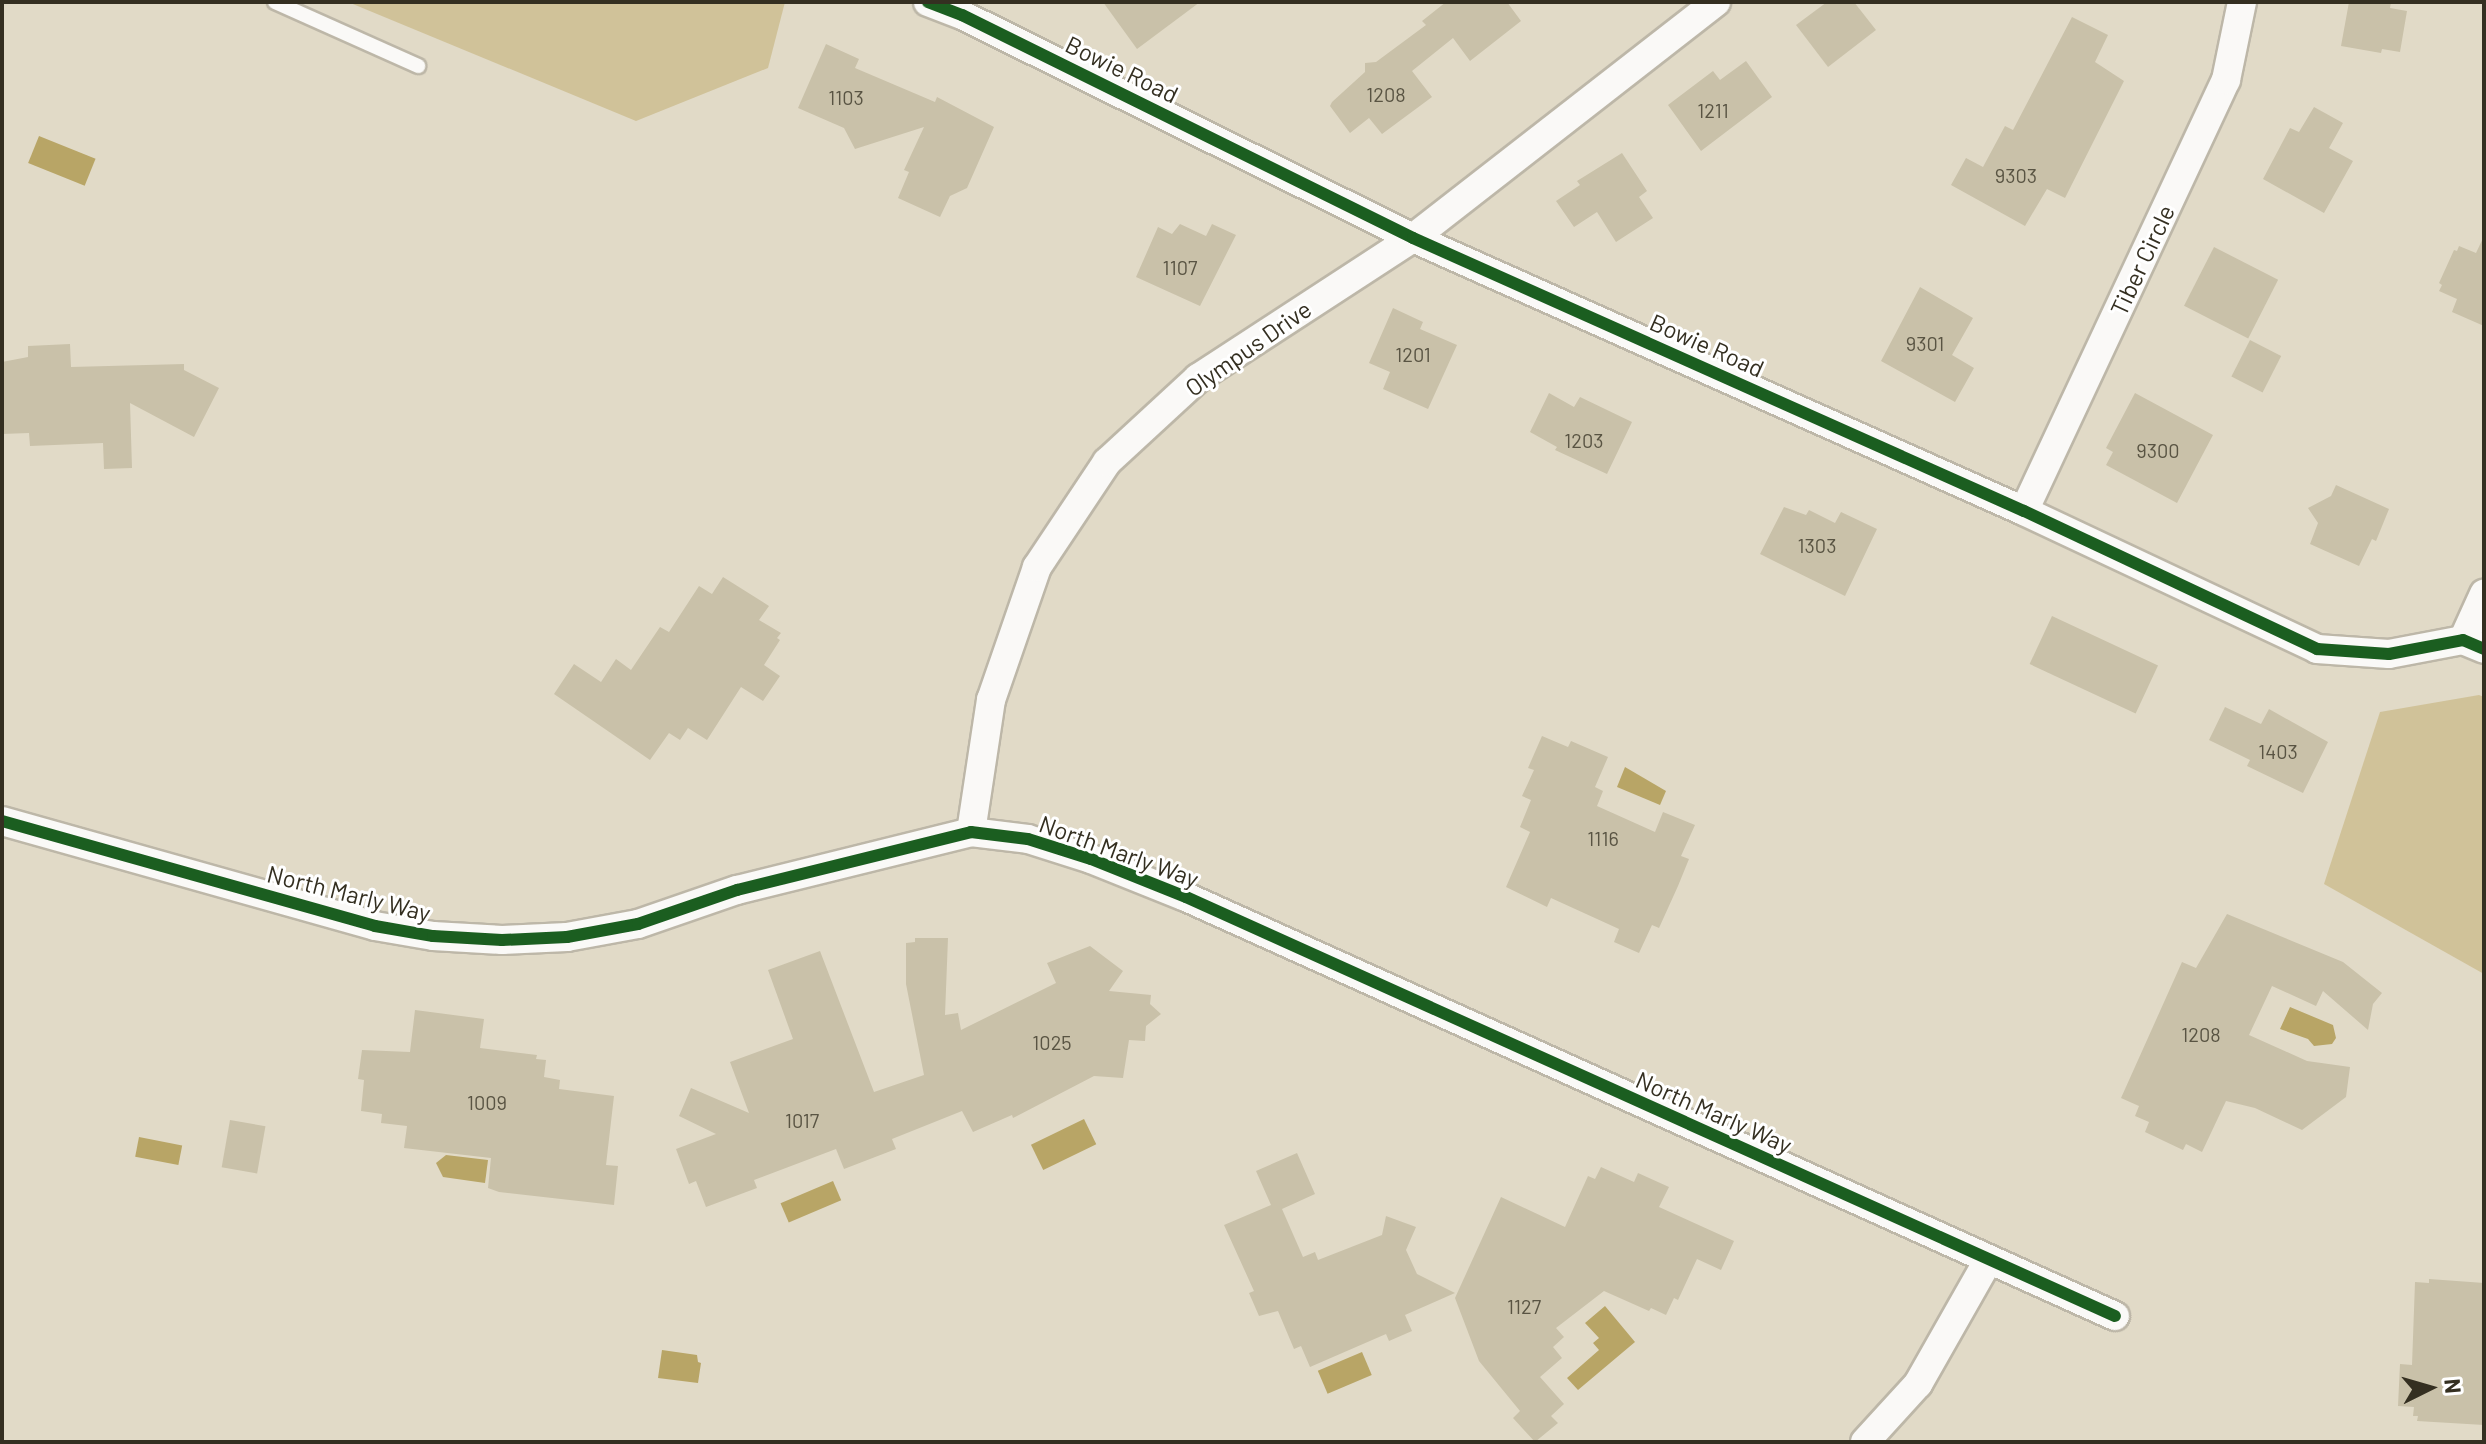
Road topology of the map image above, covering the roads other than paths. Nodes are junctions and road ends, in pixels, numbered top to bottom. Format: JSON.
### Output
{"nodes":[{"id":1,"x":275,"y":2,"type":"edge"},
{"id":2,"x":928,"y":2,"type":"edge"},
{"id":3,"x":1716,"y":2,"type":"edge"},
{"id":4,"x":2242,"y":2,"type":"edge"},
{"id":5,"x":971,"y":8,"type":"edge"},
{"id":6,"x":418,"y":66,"type":"dead end"},
{"id":7,"x":1413,"y":238,"type":"junction"},
{"id":8,"x":2024,"y":511,"type":"junction"},
{"id":9,"x":2484,"y":594,"type":"edge"},
{"id":10,"x":2474,"y":644,"type":"edge"},
{"id":11,"x":2,"y":821,"type":"edge"},
{"id":12,"x":971,"y":832,"type":"junction"},
{"id":13,"x":1988,"y":1261,"type":"junction"},
{"id":14,"x":2115,"y":1316,"type":"dead end"},
{"id":15,"x":1865,"y":1442,"type":"edge"}],
"edges":[{"from":1,"to":6,"type":"lane"},
{"from":2,"to":5,"type":"street","name":"Bowie Road"},
{"from":3,"to":7,"type":"street","name":"Olympus Drive"},
{"from":4,"to":8,"type":"street","name":"Tiber Circle"},
{"from":5,"to":7,"type":"street","name":"Bowie Road"},
{"from":7,"to":8,"type":"street","name":"Bowie Road"},
{"from":7,"to":12,"type":"street","name":"Olympus Drive"},
{"from":8,"to":10,"type":"street","name":"Bowie Road"},
{"from":9,"to":10,"type":"street"},
{"from":11,"to":12,"type":"street","name":"North Marly Way"},
{"from":12,"to":13,"type":"street","name":"North Marly Way"},
{"from":13,"to":14,"type":"street","name":"North Marly Way"},
{"from":13,"to":15,"type":"street"}]}
